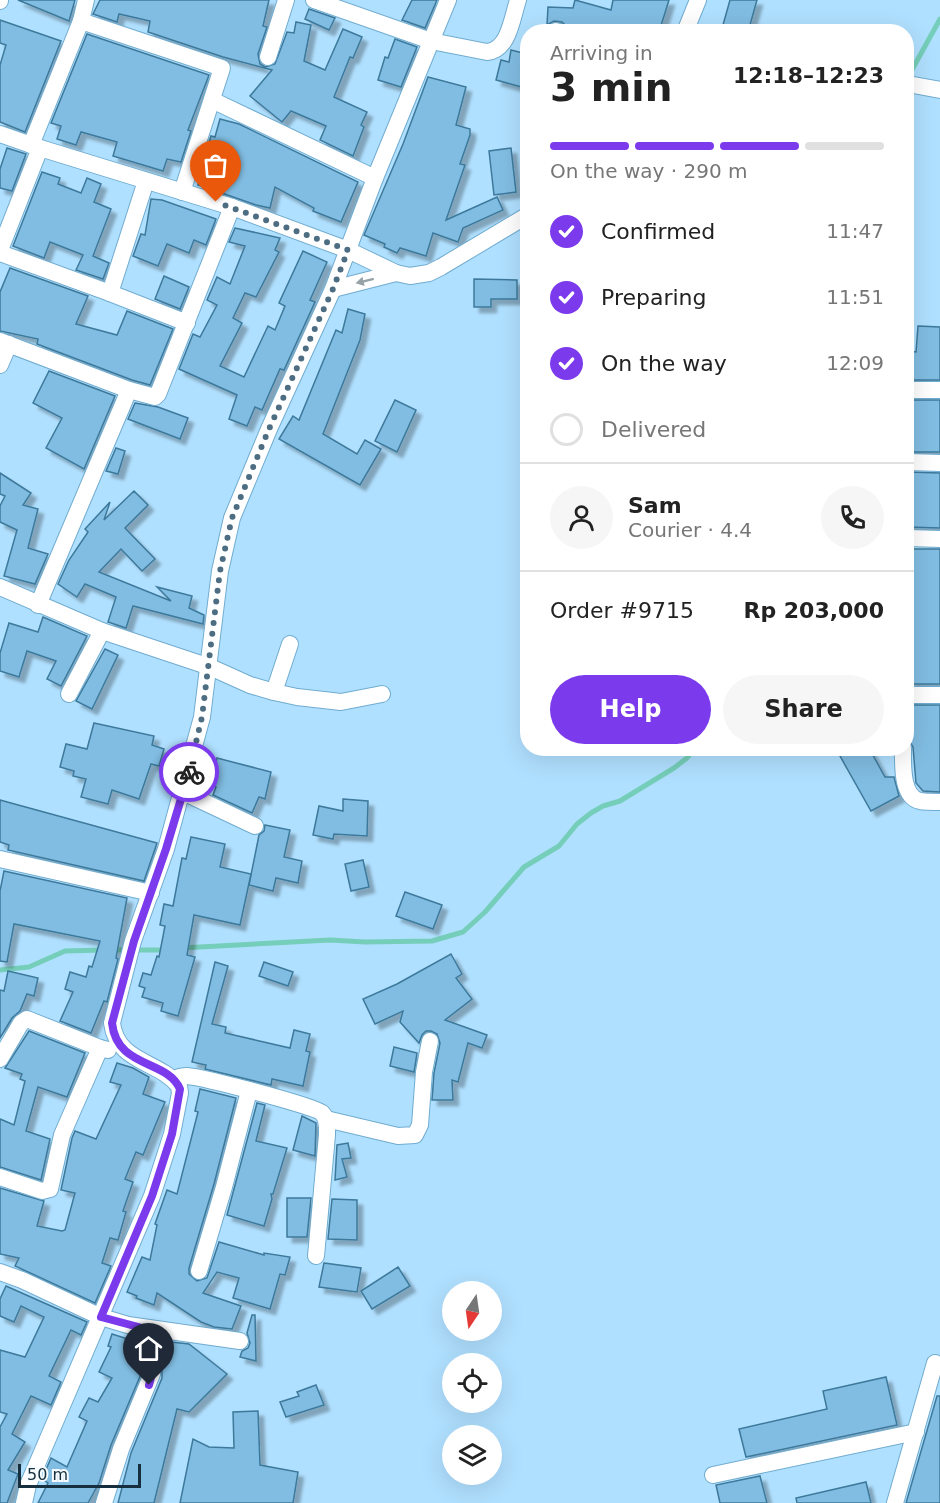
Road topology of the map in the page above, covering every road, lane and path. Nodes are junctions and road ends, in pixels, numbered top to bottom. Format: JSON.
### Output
{"nodes":[{"id":1,"x":86,"y":0,"type":"edge"},
{"id":2,"x":286,"y":0,"type":"edge"},
{"id":3,"x":314,"y":0,"type":"edge"},
{"id":4,"x":448,"y":0,"type":"edge"},
{"id":5,"x":518,"y":0,"type":"edge"},
{"id":6,"x":698,"y":0,"type":"edge"},
{"id":7,"x":81,"y":21,"type":"junction"},
{"id":8,"x":688,"y":24,"type":"edge"},
{"id":9,"x":431,"y":41,"type":"junction"},
{"id":10,"x":268,"y":57,"type":"dead end"},
{"id":11,"x":914,"y":85,"type":"edge"},
{"id":12,"x":940,"y":90,"type":"edge"},
{"id":13,"x":212,"y":100,"type":"junction"},
{"id":14,"x":0,"y":134,"type":"edge"},
{"id":15,"x":35,"y":147,"type":"junction"},
{"id":16,"x":375,"y":178,"type":"junction"},
{"id":17,"x":146,"y":182,"type":"junction"},
{"id":18,"x":182,"y":192,"type":"junction"},
{"id":19,"x":232,"y":207,"type":"junction"},
{"id":20,"x":520,"y":220,"type":"edge"},
{"id":21,"x":348,"y":250,"type":"junction"},
{"id":22,"x":0,"y":252,"type":"edge"},
{"id":23,"x":396,"y":273,"type":"junction"},
{"id":24,"x":333,"y":289,"type":"junction"},
{"id":25,"x":110,"y":294,"type":"junction"},
{"id":26,"x":187,"y":323,"type":"junction"},
{"id":27,"x":5,"y":343,"type":"edge"},
{"id":28,"x":0,"y":365,"type":"edge"},
{"id":29,"x":129,"y":390,"type":"junction"},
{"id":30,"x":914,"y":390,"type":"edge"},
{"id":31,"x":940,"y":390,"type":"edge"},
{"id":32,"x":914,"y":462,"type":"edge"},
{"id":33,"x":940,"y":463,"type":"edge"},
{"id":34,"x":914,"y":538,"type":"edge"},
{"id":35,"x":940,"y":539,"type":"edge"},
{"id":36,"x":0,"y":587,"type":"edge"},
{"id":37,"x":38,"y":605,"type":"junction"},
{"id":38,"x":102,"y":631,"type":"junction"},
{"id":39,"x":291,"y":644,"type":"dead end"},
{"id":40,"x":210,"y":667,"type":"junction"},
{"id":41,"x":274,"y":692,"type":"junction"},
{"id":42,"x":69,"y":694,"type":"dead end"},
{"id":43,"x":382,"y":694,"type":"dead end"},
{"id":44,"x":914,"y":695,"type":"edge"},
{"id":45,"x":940,"y":695,"type":"edge"},
{"id":46,"x":904,"y":756,"type":"edge"},
{"id":47,"x":183,"y":792,"type":"junction"},
{"id":48,"x":940,"y":802,"type":"edge"},
{"id":49,"x":255,"y":826,"type":"dead end"},
{"id":50,"x":0,"y":859,"type":"edge"},
{"id":51,"x":151,"y":893,"type":"junction"},
{"id":52,"x":430,"y":1041,"type":"dead end"},
{"id":53,"x":100,"y":1048,"type":"junction"},
{"id":54,"x":130,"y":1054,"type":"junction"},
{"id":55,"x":0,"y":1059,"type":"edge"},
{"id":56,"x":174,"y":1079,"type":"junction"},
{"id":57,"x":249,"y":1091,"type":"junction"},
{"id":58,"x":326,"y":1119,"type":"junction"},
{"id":59,"x":0,"y":1177,"type":"edge"},
{"id":60,"x":316,"y":1256,"type":"dead end"},
{"id":61,"x":199,"y":1271,"type":"dead end"},
{"id":62,"x":1,"y":1275,"type":"edge"},
{"id":63,"x":101,"y":1317,"type":"junction"},
{"id":64,"x":146,"y":1329,"type":"junction"},
{"id":65,"x":240,"y":1341,"type":"dead end"},
{"id":66,"x":935,"y":1363,"type":"dead end"},
{"id":67,"x":916,"y":1432,"type":"junction"},
{"id":68,"x":713,"y":1475,"type":"dead end"},
{"id":69,"x":24,"y":1503,"type":"edge"},
{"id":70,"x":104,"y":1503,"type":"edge"},
{"id":71,"x":895,"y":1503,"type":"edge"}],
"edges":[{"from":1,"to":7,"type":"street"},
{"from":2,"to":10,"type":"street"},
{"from":3,"to":9,"type":"street"},
{"from":4,"to":9,"type":"street"},
{"from":5,"to":9,"type":"street"},
{"from":6,"to":8,"type":"street"},
{"from":7,"to":13,"type":"street"},
{"from":7,"to":15,"type":"street"},
{"from":9,"to":16,"type":"street"},
{"from":11,"to":12,"type":"street"},
{"from":13,"to":16,"type":"street"},
{"from":13,"to":18,"type":"street"},
{"from":14,"to":15,"type":"street"},
{"from":15,"to":17,"type":"street"},
{"from":15,"to":22,"type":"street"},
{"from":16,"to":21,"type":"street"},
{"from":17,"to":18,"type":"street"},
{"from":17,"to":25,"type":"street"},
{"from":18,"to":19,"type":"street"},
{"from":19,"to":21,"type":"street"},
{"from":19,"to":26,"type":"street"},
{"from":20,"to":23,"type":"street"},
{"from":21,"to":23,"type":"street"},
{"from":21,"to":24,"type":"street"},
{"from":22,"to":25,"type":"street"},
{"from":23,"to":24,"type":"street","one_way":true},
{"from":24,"to":40,"type":"street"},
{"from":25,"to":26,"type":"street"},
{"from":26,"to":29,"type":"street"},
{"from":27,"to":28,"type":"street"},
{"from":27,"to":29,"type":"street"},
{"from":29,"to":37,"type":"street"},
{"from":30,"to":31,"type":"street"},
{"from":32,"to":33,"type":"street"},
{"from":34,"to":35,"type":"street"},
{"from":36,"to":37,"type":"street"},
{"from":37,"to":38,"type":"street"},
{"from":38,"to":40,"type":"street"},
{"from":38,"to":42,"type":"street"},
{"from":39,"to":41,"type":"street"},
{"from":40,"to":41,"type":"street"},
{"from":40,"to":47,"type":"street"},
{"from":41,"to":43,"type":"street"},
{"from":44,"to":45,"type":"street"},
{"from":46,"to":48,"type":"street"},
{"from":47,"to":49,"type":"street"},
{"from":47,"to":51,"type":"street"},
{"from":50,"to":51,"type":"street"},
{"from":51,"to":54,"type":"street"},
{"from":52,"to":58,"type":"street"},
{"from":53,"to":54,"type":"street"},
{"from":53,"to":55,"type":"street"},
{"from":53,"to":59,"type":"street"},
{"from":54,"to":56,"type":"street"},
{"from":56,"to":57,"type":"street"},
{"from":56,"to":63,"type":"street"},
{"from":57,"to":58,"type":"street"},
{"from":57,"to":61,"type":"street"},
{"from":58,"to":60,"type":"street"},
{"from":62,"to":63,"type":"street"},
{"from":63,"to":64,"type":"street"},
{"from":63,"to":69,"type":"street"},
{"from":64,"to":65,"type":"street"},
{"from":64,"to":70,"type":"street"},
{"from":66,"to":67,"type":"street"},
{"from":67,"to":68,"type":"street"},
{"from":67,"to":71,"type":"street"}]}
